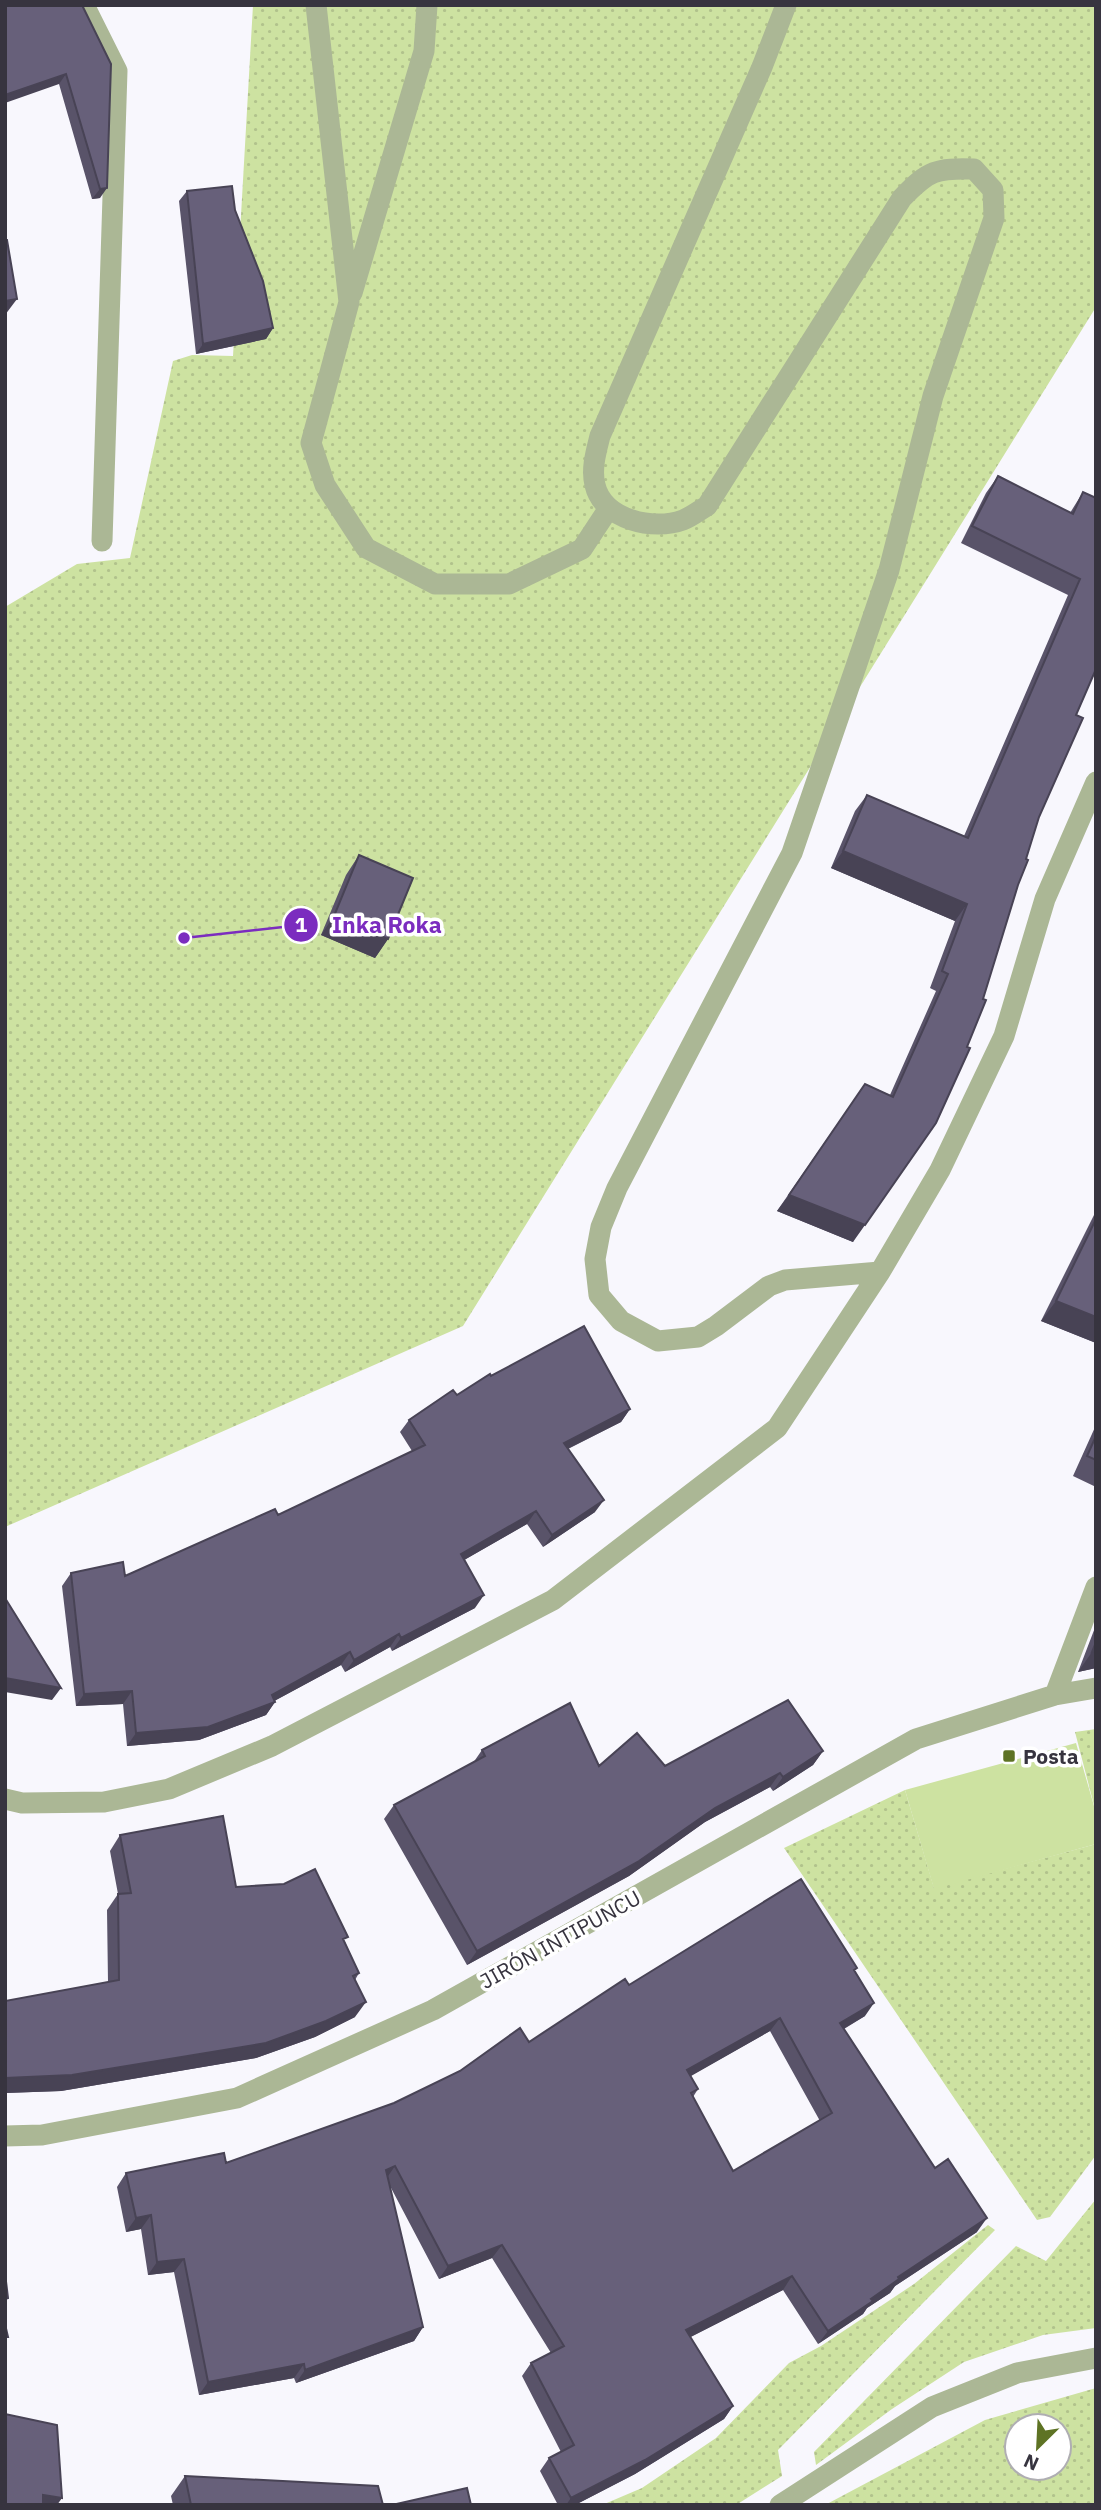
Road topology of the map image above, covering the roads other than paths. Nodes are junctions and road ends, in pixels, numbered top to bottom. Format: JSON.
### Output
{"nodes":[{"id":1,"x":84,"y":5,"type":"edge"},
{"id":2,"x":316,"y":5,"type":"edge"},
{"id":3,"x":427,"y":5,"type":"edge"},
{"id":4,"x":786,"y":5,"type":"edge"},
{"id":5,"x":349,"y":302,"type":"junction"},
{"id":6,"x":609,"y":508,"type":"junction"},
{"id":7,"x":102,"y":541,"type":"dead end"},
{"id":8,"x":1096,"y":782,"type":"edge"},
{"id":9,"x":880,"y":1272,"type":"junction"},
{"id":10,"x":1096,"y":1587,"type":"edge"},
{"id":11,"x":1096,"y":1688,"type":"edge"},
{"id":12,"x":1055,"y":1695,"type":"junction"},
{"id":13,"x":5,"y":1799,"type":"edge"},
{"id":14,"x":5,"y":2136,"type":"edge"},
{"id":15,"x":1096,"y":2358,"type":"edge"},
{"id":16,"x":780,"y":2505,"type":"edge"}],
"edges":[{"from":1,"to":7,"type":"street"},
{"from":2,"to":5,"type":"street"},
{"from":3,"to":5,"type":"street"},
{"from":4,"to":6,"type":"street"},
{"from":5,"to":6,"type":"street"},
{"from":6,"to":9,"type":"street"},
{"from":8,"to":9,"type":"street"},
{"from":9,"to":13,"type":"street"},
{"from":10,"to":12,"type":"street"},
{"from":11,"to":12,"type":"street","name":"JIRÓN INTIPUNCU"},
{"from":12,"to":14,"type":"street","name":"JIRÓN INTIPUNCU"},
{"from":15,"to":16,"type":"street"}]}
